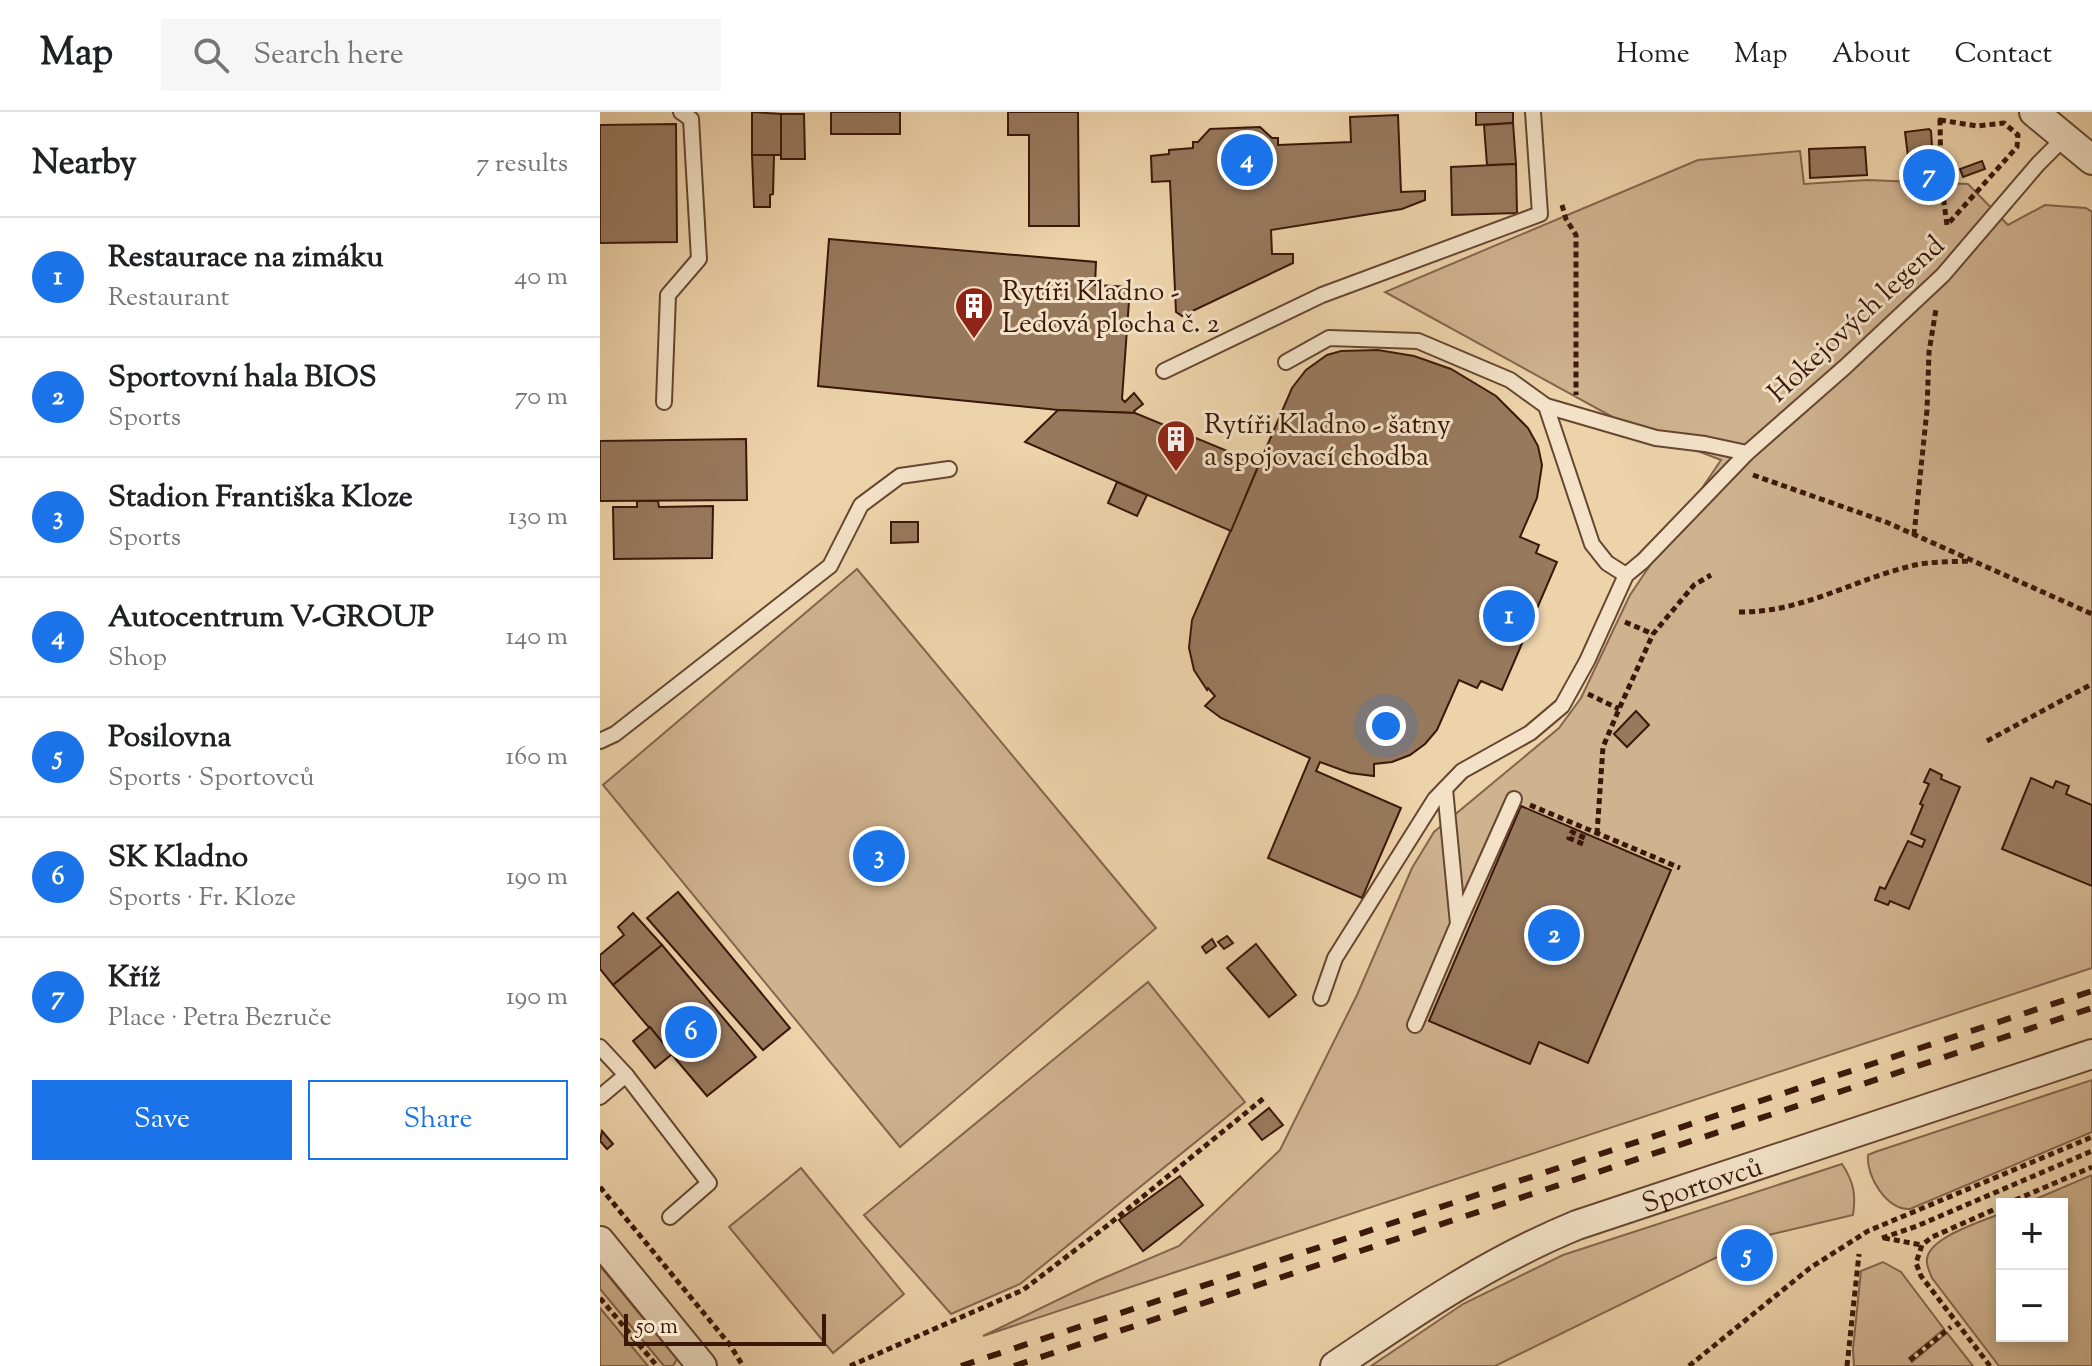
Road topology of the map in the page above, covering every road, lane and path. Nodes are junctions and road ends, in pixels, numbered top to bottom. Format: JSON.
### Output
{"nodes":[{"id":1,"x":681,"y":112,"type":"edge"},
{"id":2,"x":1533,"y":112,"type":"edge"},
{"id":3,"x":2034,"y":112,"type":"edge"},
{"id":4,"x":2065,"y":137,"type":"junction"},
{"id":5,"x":2092,"y":160,"type":"edge"},
{"id":6,"x":1561,"y":204,"type":"dead end"},
{"id":7,"x":1947,"y":225,"type":"joint"},
{"id":8,"x":1943,"y":275,"type":"junction"},
{"id":9,"x":1286,"y":362,"type":"dead end"},
{"id":10,"x":1164,"y":371,"type":"dead end"},
{"id":11,"x":664,"y":402,"type":"dead end"},
{"id":12,"x":1546,"y":406,"type":"junction"},
{"id":13,"x":1576,"y":414,"type":"junction"},
{"id":14,"x":1747,"y":453,"type":"junction"},
{"id":15,"x":1734,"y":468,"type":"junction"},
{"id":16,"x":949,"y":469,"type":"dead end"},
{"id":17,"x":1914,"y":535,"type":"junction"},
{"id":18,"x":1973,"y":561,"type":"junction"},
{"id":19,"x":1626,"y":575,"type":"junction"},
{"id":20,"x":1711,"y":575,"type":"dead end"},
{"id":21,"x":1739,"y":612,"type":"dead end"},
{"id":22,"x":2092,"y":614,"type":"edge"},
{"id":23,"x":1633,"y":626,"type":"dead end"},
{"id":24,"x":1653,"y":634,"type":"junction"},
{"id":25,"x":2092,"y":684,"type":"edge"},
{"id":26,"x":1600,"y":699,"type":"dead end"},
{"id":27,"x":1619,"y":709,"type":"junction"},
{"id":28,"x":600,"y":741,"type":"edge"},
{"id":29,"x":1987,"y":741,"type":"dead end"},
{"id":30,"x":1445,"y":789,"type":"junction"},
{"id":31,"x":1514,"y":799,"type":"joint"},
{"id":32,"x":1590,"y":836,"type":"junction"},
{"id":33,"x":1680,"y":868,"type":"dead end"},
{"id":34,"x":1458,"y":924,"type":"junction"},
{"id":35,"x":1321,"y":998,"type":"dead end"},
{"id":36,"x":1415,"y":1025,"type":"dead end"},
{"id":37,"x":600,"y":1047,"type":"edge"},
{"id":38,"x":2092,"y":1054,"type":"edge"},
{"id":39,"x":626,"y":1075,"type":"junction"},
{"id":40,"x":600,"y":1097,"type":"edge"},
{"id":41,"x":1264,"y":1098,"type":"dead end"},
{"id":42,"x":2092,"y":1137,"type":"edge"},
{"id":43,"x":2092,"y":1151,"type":"edge"},
{"id":44,"x":2092,"y":1167,"type":"edge"},
{"id":45,"x":600,"y":1187,"type":"edge"},
{"id":46,"x":2020,"y":1198,"type":"edge"},
{"id":47,"x":1996,"y":1208,"type":"edge"},
{"id":48,"x":670,"y":1217,"type":"dead end"},
{"id":49,"x":600,"y":1241,"type":"edge"},
{"id":50,"x":1922,"y":1245,"type":"junction"},
{"id":51,"x":1859,"y":1254,"type":"dead end"},
{"id":52,"x":600,"y":1298,"type":"edge"},
{"id":53,"x":1951,"y":1327,"type":"dead end"},
{"id":54,"x":1910,"y":1360,"type":"dead end"},
{"id":55,"x":657,"y":1366,"type":"edge"},
{"id":56,"x":702,"y":1366,"type":"edge"},
{"id":57,"x":743,"y":1366,"type":"edge"},
{"id":58,"x":850,"y":1366,"type":"edge"},
{"id":59,"x":1335,"y":1366,"type":"edge"},
{"id":60,"x":1689,"y":1366,"type":"edge"},
{"id":61,"x":1847,"y":1366,"type":"edge"},
{"id":62,"x":1990,"y":1366,"type":"edge"}],
"edges":[{"from":1,"to":11,"type":"lane"},
{"from":2,"to":10,"type":"lane"},
{"from":3,"to":4,"type":"street"},
{"from":4,"to":5,"type":"street"},
{"from":4,"to":8,"type":"lane","name":"Hokejových legend"},
{"from":6,"to":13,"type":"path"},
{"from":7,"to":7,"type":"path"},
{"from":8,"to":14,"type":"lane","name":"Hokejových legend"},
{"from":8,"to":17,"type":"path"},
{"from":9,"to":12,"type":"lane"},
{"from":12,"to":13,"type":"lane"},
{"from":12,"to":19,"type":"lane"},
{"from":13,"to":14,"type":"lane"},
{"from":14,"to":15,"type":"lane","name":"Hokejových legend"},
{"from":15,"to":17,"type":"path"},
{"from":15,"to":19,"type":"lane","name":"Hokejových legend"},
{"from":16,"to":28,"type":"lane"},
{"from":17,"to":18,"type":"path"},
{"from":18,"to":21,"type":"path"},
{"from":18,"to":22,"type":"path"},
{"from":19,"to":30,"type":"lane"},
{"from":20,"to":24,"type":"path"},
{"from":23,"to":24,"type":"path"},
{"from":24,"to":27,"type":"path"},
{"from":25,"to":29,"type":"path"},
{"from":26,"to":27,"type":"path"},
{"from":27,"to":32,"type":"path"},
{"from":30,"to":34,"type":"lane"},
{"from":30,"to":35,"type":"lane"},
{"from":31,"to":32,"type":"path"},
{"from":31,"to":34,"type":"lane"},
{"from":32,"to":33,"type":"path"},
{"from":34,"to":36,"type":"lane"},
{"from":37,"to":39,"type":"lane"},
{"from":38,"to":59,"type":"street","name":"Sportovců"},
{"from":39,"to":40,"type":"lane"},
{"from":39,"to":48,"type":"lane"},
{"from":41,"to":58,"type":"path"},
{"from":42,"to":60,"type":"path"},
{"from":43,"to":50,"type":"path"},
{"from":44,"to":46,"type":"path"},
{"from":45,"to":57,"type":"path"},
{"from":47,"to":50,"type":"path"},
{"from":49,"to":56,"type":"street"},
{"from":50,"to":62,"type":"path"},
{"from":51,"to":61,"type":"path"},
{"from":52,"to":55,"type":"path"},
{"from":53,"to":54,"type":"path"}]}
